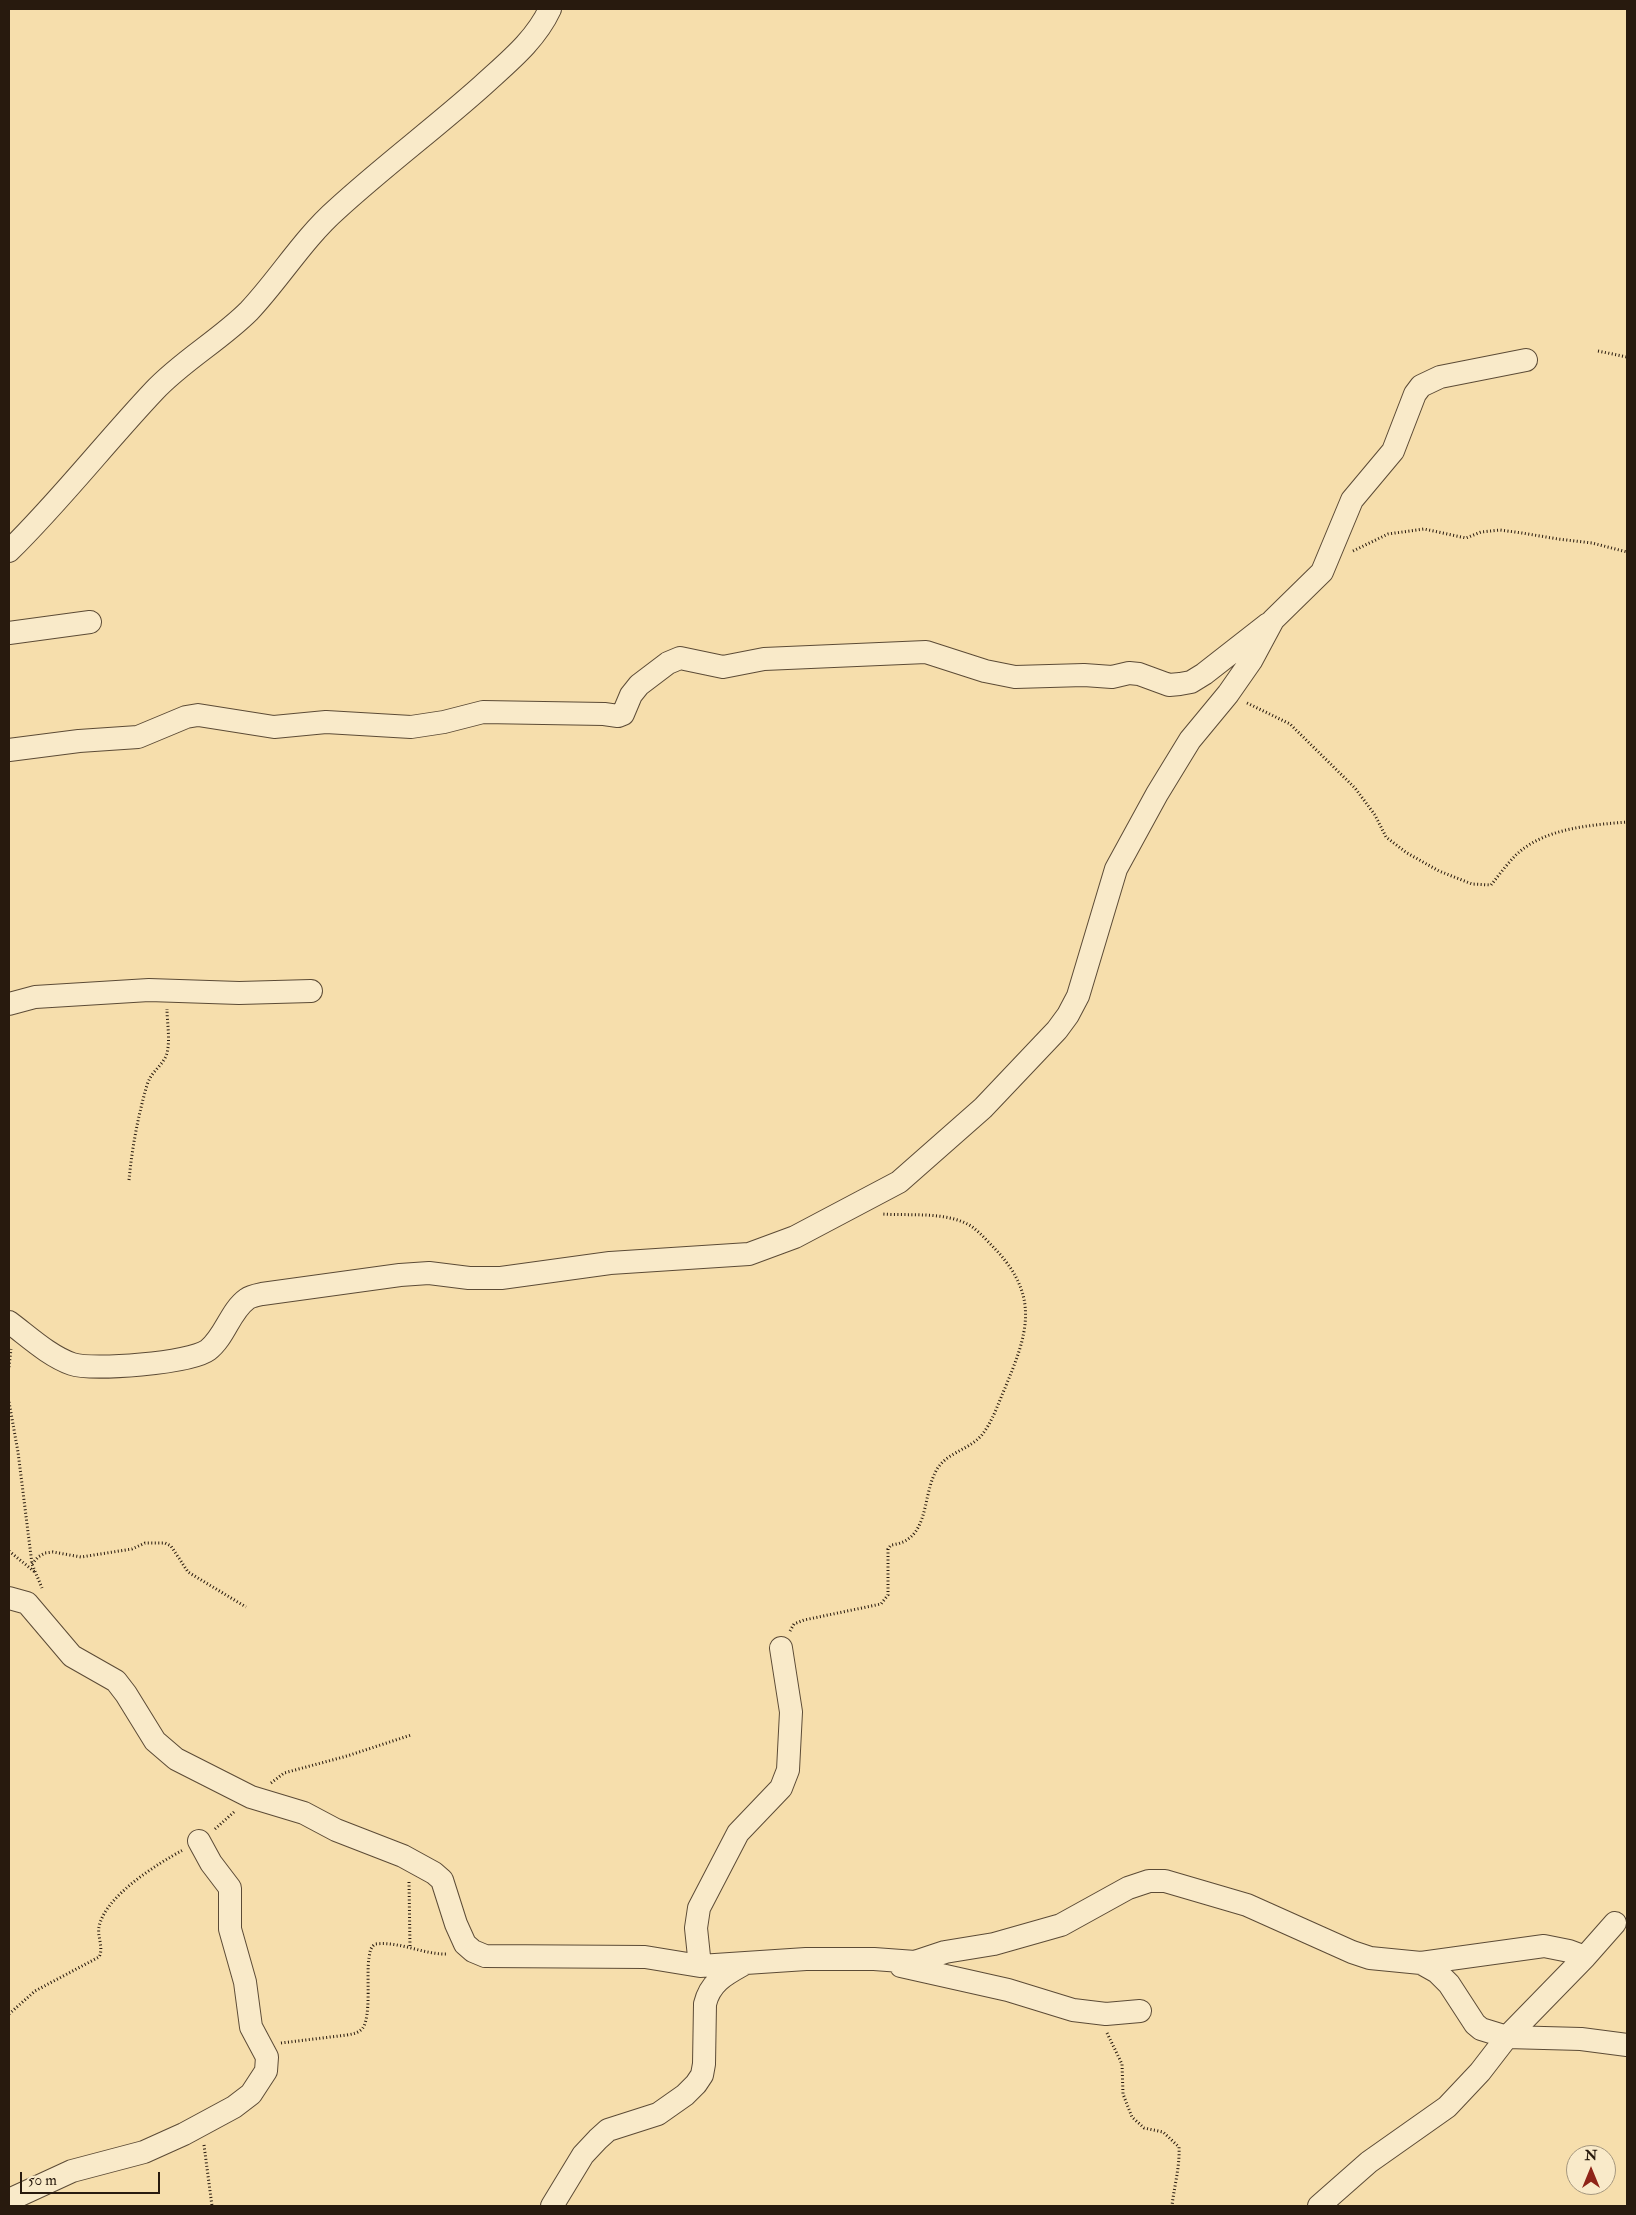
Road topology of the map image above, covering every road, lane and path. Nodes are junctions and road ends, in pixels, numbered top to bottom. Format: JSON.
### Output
{"nodes":[{"id":1,"x":550,"y":9,"type":"edge"},
{"id":2,"x":1598,"y":350,"type":"dead end"},
{"id":3,"x":1627,"y":357,"type":"edge"},
{"id":4,"x":1526,"y":360,"type":"dead end"},
{"id":5,"x":9,"y":551,"type":"edge"},
{"id":6,"x":1351,"y":552,"type":"dead end"},
{"id":7,"x":1627,"y":552,"type":"edge"},
{"id":8,"x":1273,"y":620,"type":"junction"},
{"id":9,"x":90,"y":622,"type":"dead end"},
{"id":10,"x":9,"y":633,"type":"edge"},
{"id":11,"x":1228,"y":694,"type":"junction"},
{"id":12,"x":9,"y":750,"type":"edge"},
{"id":13,"x":1627,"y":822,"type":"edge"},
{"id":14,"x":167,"y":991,"type":"junction"},
{"id":15,"x":311,"y":991,"type":"dead end"},
{"id":16,"x":9,"y":1004,"type":"edge"},
{"id":17,"x":129,"y":1180,"type":"dead end"},
{"id":18,"x":844,"y":1212,"type":"junction"},
{"id":19,"x":9,"y":1322,"type":"edge"},
{"id":20,"x":9,"y":1402,"type":"edge"},
{"id":21,"x":9,"y":1551,"type":"edge"},
{"id":22,"x":32,"y":1564,"type":"junction"},
{"id":23,"x":36,"y":1573,"type":"junction"},
{"id":24,"x":43,"y":1594,"type":"dead end"},
{"id":25,"x":9,"y":1598,"type":"edge"},
{"id":26,"x":246,"y":1607,"type":"dead end"},
{"id":27,"x":781,"y":1648,"type":"joint"},
{"id":28,"x":411,"y":1735,"type":"dead end"},
{"id":29,"x":251,"y":1797,"type":"junction"},
{"id":30,"x":199,"y":1841,"type":"junction"},
{"id":31,"x":409,"y":1859,"type":"junction"},
{"id":32,"x":1615,"y":1924,"type":"dead end"},
{"id":33,"x":410,"y":1947,"type":"junction"},
{"id":34,"x":485,"y":1956,"type":"junction"},
{"id":35,"x":1585,"y":1957,"type":"junction"},
{"id":36,"x":874,"y":1959,"type":"junction"},
{"id":37,"x":747,"y":1963,"type":"junction"},
{"id":38,"x":1421,"y":1963,"type":"junction"},
{"id":39,"x":700,"y":1966,"type":"junction"},
{"id":40,"x":1140,"y":2011,"type":"dead end"},
{"id":41,"x":1091,"y":2013,"type":"junction"},
{"id":42,"x":9,"y":2014,"type":"edge"},
{"id":43,"x":1507,"y":2037,"type":"junction"},
{"id":44,"x":1627,"y":2045,"type":"edge"},
{"id":45,"x":267,"y":2057,"type":"junction"},
{"id":46,"x":202,"y":2124,"type":"junction"},
{"id":47,"x":9,"y":2200,"type":"edge"},
{"id":48,"x":212,"y":2206,"type":"edge"},
{"id":49,"x":552,"y":2206,"type":"edge"},
{"id":50,"x":1172,"y":2206,"type":"edge"},
{"id":51,"x":1319,"y":2206,"type":"edge"}],
"edges":[{"from":1,"to":5,"type":"street"},
{"from":2,"to":3,"type":"path"},
{"from":4,"to":8,"type":"street"},
{"from":6,"to":7,"type":"path"},
{"from":8,"to":11,"type":"street"},
{"from":8,"to":12,"type":"street"},
{"from":9,"to":10,"type":"street"},
{"from":11,"to":13,"type":"path"},
{"from":11,"to":18,"type":"street"},
{"from":14,"to":15,"type":"street"},
{"from":14,"to":16,"type":"street"},
{"from":14,"to":17,"type":"path"},
{"from":18,"to":19,"type":"street"},
{"from":18,"to":27,"type":"path"},
{"from":20,"to":22,"type":"path"},
{"from":21,"to":23,"type":"path"},
{"from":22,"to":23,"type":"path"},
{"from":22,"to":26,"type":"path"},
{"from":23,"to":24,"type":"path"},
{"from":25,"to":29,"type":"street"},
{"from":27,"to":39,"type":"street"},
{"from":28,"to":29,"type":"path"},
{"from":29,"to":30,"type":"path"},
{"from":29,"to":31,"type":"street"},
{"from":30,"to":42,"type":"path"},
{"from":30,"to":45,"type":"street"},
{"from":31,"to":33,"type":"path"},
{"from":31,"to":34,"type":"street"},
{"from":32,"to":35,"type":"street"},
{"from":33,"to":34,"type":"path"},
{"from":33,"to":45,"type":"path"},
{"from":34,"to":39,"type":"street"},
{"from":35,"to":38,"type":"street"},
{"from":35,"to":43,"type":"street"},
{"from":36,"to":37,"type":"street"},
{"from":36,"to":38,"type":"street"},
{"from":36,"to":41,"type":"street"},
{"from":37,"to":39,"type":"street"},
{"from":37,"to":49,"type":"street"},
{"from":38,"to":43,"type":"street"},
{"from":40,"to":41,"type":"street"},
{"from":41,"to":50,"type":"path"},
{"from":43,"to":44,"type":"street"},
{"from":43,"to":51,"type":"street"},
{"from":45,"to":46,"type":"street"},
{"from":46,"to":47,"type":"street"},
{"from":46,"to":48,"type":"path"}]}
